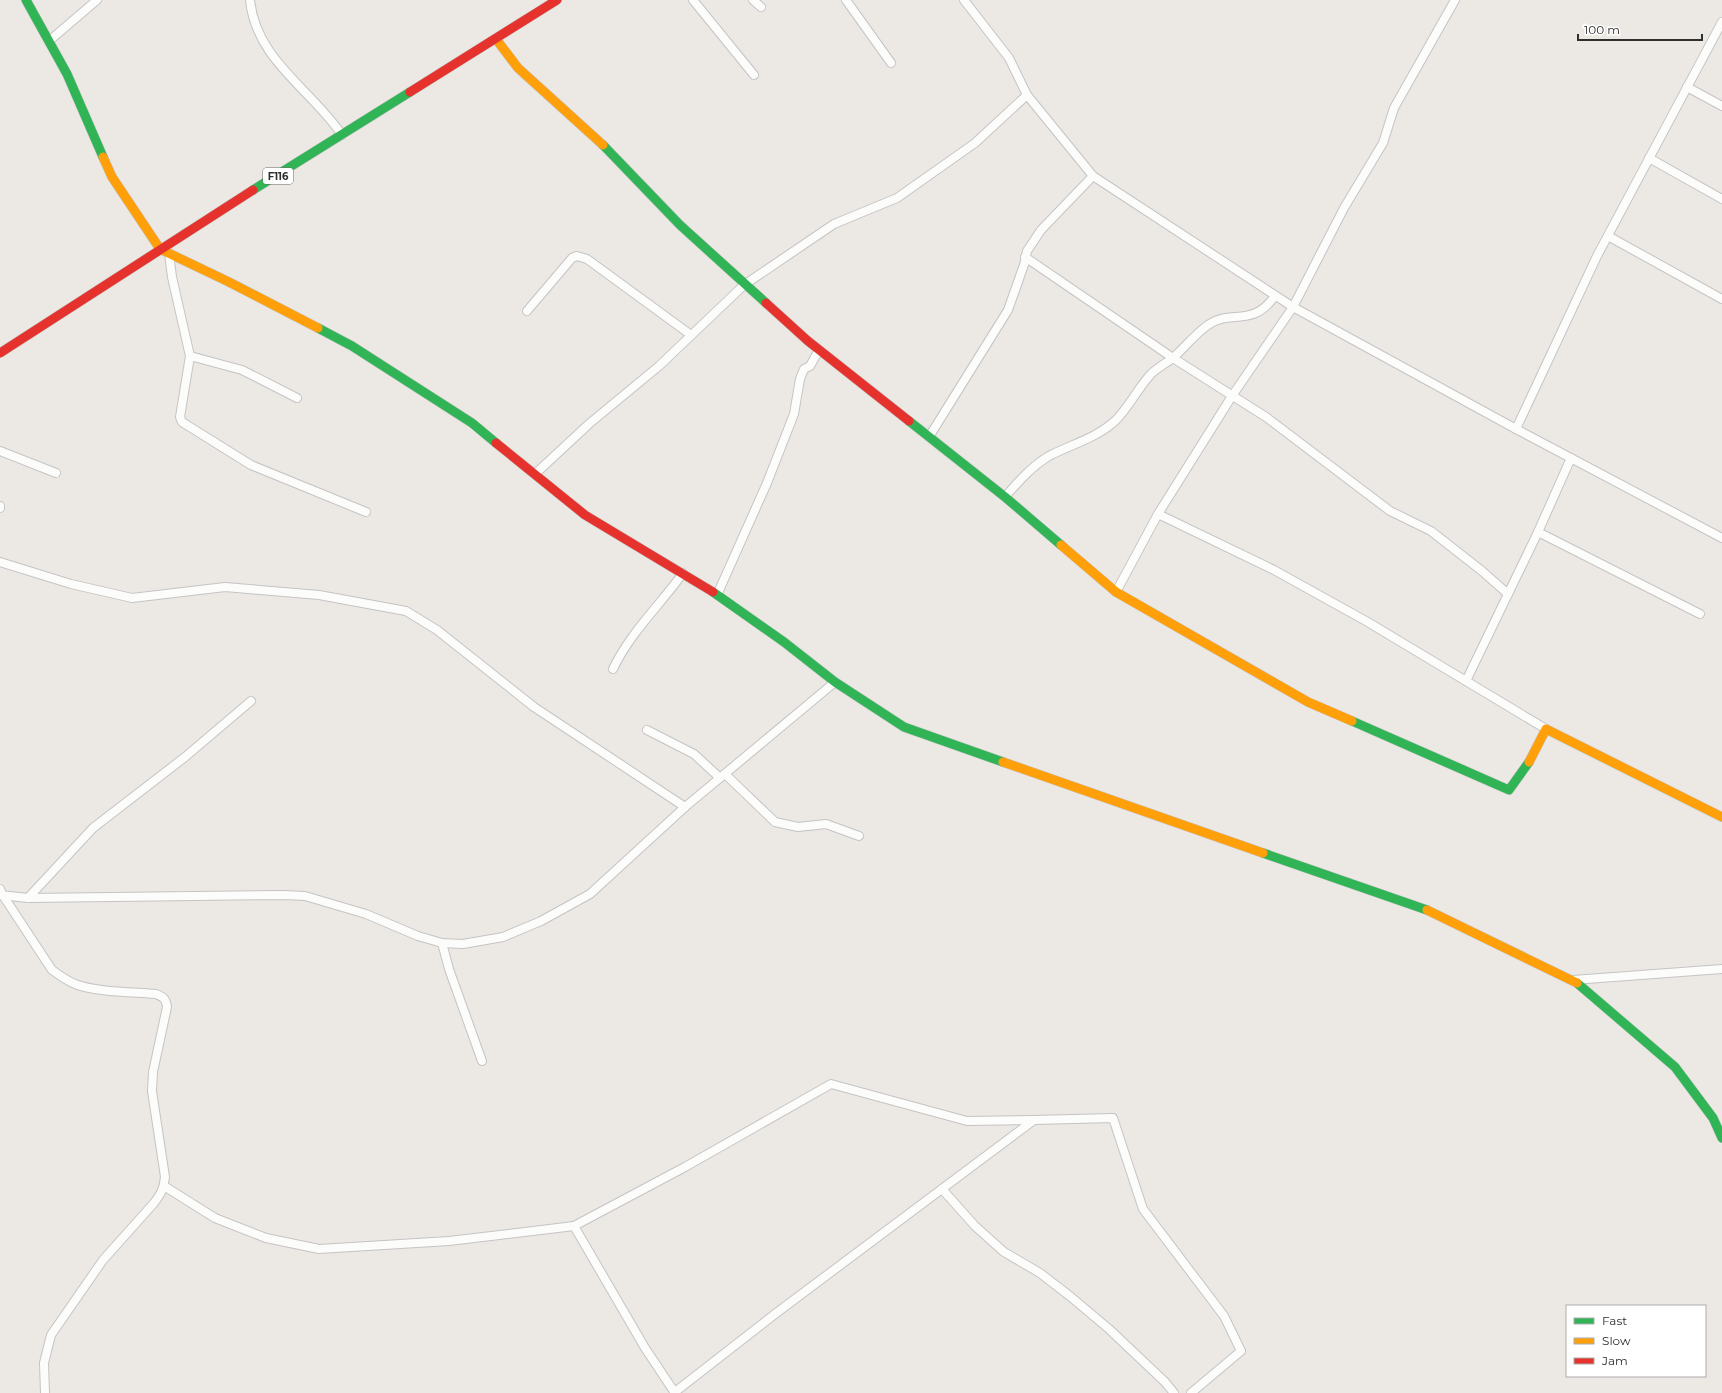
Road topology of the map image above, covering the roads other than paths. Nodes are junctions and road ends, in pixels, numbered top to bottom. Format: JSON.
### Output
{"nodes":[{"id":1,"x":26,"y":0,"type":"edge"},
{"id":2,"x":97,"y":0,"type":"edge"},
{"id":3,"x":250,"y":0,"type":"edge"},
{"id":4,"x":557,"y":0,"type":"edge"},
{"id":5,"x":693,"y":0,"type":"edge"},
{"id":6,"x":753,"y":0,"type":"edge"},
{"id":7,"x":846,"y":0,"type":"edge"},
{"id":8,"x":964,"y":0,"type":"edge"},
{"id":9,"x":1455,"y":0,"type":"edge"},
{"id":10,"x":761,"y":7,"type":"dead end"},
{"id":11,"x":1722,"y":22,"type":"edge"},
{"id":12,"x":496,"y":39,"type":"junction"},
{"id":13,"x":49,"y":41,"type":"junction"},
{"id":14,"x":891,"y":63,"type":"dead end"},
{"id":15,"x":754,"y":75,"type":"dead end"},
{"id":16,"x":1687,"y":87,"type":"junction"},
{"id":17,"x":1027,"y":95,"type":"junction"},
{"id":18,"x":1722,"y":106,"type":"edge"},
{"id":19,"x":342,"y":135,"type":"junction"},
{"id":20,"x":1649,"y":158,"type":"junction"},
{"id":21,"x":1093,"y":176,"type":"junction"},
{"id":22,"x":1722,"y":199,"type":"edge"},
{"id":23,"x":1608,"y":236,"type":"junction"},
{"id":24,"x":160,"y":249,"type":"junction"},
{"id":25,"x":169,"y":254,"type":"junction"},
{"id":26,"x":1025,"y":257,"type":"junction"},
{"id":27,"x":744,"y":285,"type":"junction"},
{"id":28,"x":1275,"y":296,"type":"junction"},
{"id":29,"x":1722,"y":299,"type":"edge"},
{"id":30,"x":1293,"y":307,"type":"junction"},
{"id":31,"x":527,"y":311,"type":"dead end"},
{"id":32,"x":691,"y":335,"type":"junction"},
{"id":33,"x":819,"y":350,"type":"junction"},
{"id":34,"x":0,"y":353,"type":"edge"},
{"id":35,"x":190,"y":356,"type":"junction"},
{"id":36,"x":1173,"y":358,"type":"junction"},
{"id":37,"x":1232,"y":396,"type":"junction"},
{"id":38,"x":297,"y":398,"type":"dead end"},
{"id":39,"x":1516,"y":429,"type":"junction"},
{"id":40,"x":929,"y":437,"type":"junction"},
{"id":41,"x":0,"y":451,"type":"edge"},
{"id":42,"x":1571,"y":458,"type":"junction"},
{"id":43,"x":56,"y":473,"type":"dead end"},
{"id":44,"x":535,"y":474,"type":"junction"},
{"id":45,"x":1005,"y":497,"type":"junction"},
{"id":46,"x":366,"y":512,"type":"dead end"},
{"id":47,"x":1158,"y":514,"type":"junction"},
{"id":48,"x":1538,"y":532,"type":"junction"},
{"id":49,"x":1722,"y":538,"type":"edge"},
{"id":50,"x":0,"y":562,"type":"edge"},
{"id":51,"x":683,"y":574,"type":"junction"},
{"id":52,"x":1116,"y":592,"type":"junction"},
{"id":53,"x":1508,"y":594,"type":"junction"},
{"id":54,"x":717,"y":595,"type":"junction"},
{"id":55,"x":1700,"y":614,"type":"dead end"},
{"id":56,"x":613,"y":669,"type":"dead end"},
{"id":57,"x":1466,"y":681,"type":"junction"},
{"id":58,"x":835,"y":682,"type":"junction"},
{"id":59,"x":251,"y":701,"type":"dead end"},
{"id":60,"x":1546,"y":729,"type":"junction"},
{"id":61,"x":647,"y":730,"type":"dead end"},
{"id":62,"x":722,"y":776,"type":"junction"},
{"id":63,"x":685,"y":807,"type":"junction"},
{"id":64,"x":1722,"y":817,"type":"edge"},
{"id":65,"x":859,"y":836,"type":"dead end"},
{"id":66,"x":1,"y":892,"type":"edge"},
{"id":67,"x":28,"y":898,"type":"junction"},
{"id":68,"x":442,"y":943,"type":"junction"},
{"id":69,"x":1722,"y":969,"type":"edge"},
{"id":70,"x":1573,"y":980,"type":"junction"},
{"id":71,"x":482,"y":1061,"type":"dead end"},
{"id":72,"x":1034,"y":1120,"type":"junction"},
{"id":73,"x":1722,"y":1138,"type":"edge"},
{"id":74,"x":164,"y":1186,"type":"junction"},
{"id":75,"x":942,"y":1189,"type":"junction"},
{"id":76,"x":574,"y":1226,"type":"junction"},
{"id":77,"x":44,"y":1393,"type":"edge"},
{"id":78,"x":675,"y":1393,"type":"edge"},
{"id":79,"x":1174,"y":1393,"type":"edge"},
{"id":80,"x":1191,"y":1393,"type":"edge"}],
"edges":[{"from":1,"to":13,"type":"street"},
{"from":2,"to":13,"type":"street"},
{"from":3,"to":19,"type":"street"},
{"from":4,"to":12,"type":"street","number":"F116"},
{"from":5,"to":15,"type":"street"},
{"from":6,"to":10,"type":"street"},
{"from":7,"to":14,"type":"street"},
{"from":8,"to":17,"type":"street"},
{"from":9,"to":30,"type":"street"},
{"from":11,"to":16,"type":"street"},
{"from":12,"to":19,"type":"street","number":"F116"},
{"from":12,"to":27,"type":"street"},
{"from":13,"to":24,"type":"street"},
{"from":16,"to":18,"type":"street"},
{"from":16,"to":20,"type":"street"},
{"from":17,"to":21,"type":"street"},
{"from":17,"to":27,"type":"street"},
{"from":19,"to":24,"type":"street","number":"F116"},
{"from":20,"to":22,"type":"street"},
{"from":20,"to":23,"type":"street"},
{"from":21,"to":26,"type":"street"},
{"from":21,"to":28,"type":"street"},
{"from":23,"to":29,"type":"street"},
{"from":23,"to":39,"type":"street"},
{"from":24,"to":25,"type":"street"},
{"from":24,"to":34,"type":"street","number":"F116"},
{"from":25,"to":35,"type":"street"},
{"from":25,"to":44,"type":"street"},
{"from":26,"to":36,"type":"street"},
{"from":26,"to":40,"type":"street"},
{"from":27,"to":32,"type":"street"},
{"from":27,"to":33,"type":"street"},
{"from":28,"to":30,"type":"street"},
{"from":28,"to":36,"type":"street"},
{"from":30,"to":37,"type":"street"},
{"from":30,"to":39,"type":"street"},
{"from":31,"to":32,"type":"street"},
{"from":32,"to":44,"type":"street"},
{"from":33,"to":40,"type":"street"},
{"from":33,"to":54,"type":"street"},
{"from":35,"to":38,"type":"street"},
{"from":35,"to":46,"type":"street"},
{"from":36,"to":37,"type":"street"},
{"from":36,"to":45,"type":"street"},
{"from":37,"to":47,"type":"street"},
{"from":37,"to":53,"type":"street"},
{"from":39,"to":42,"type":"street"},
{"from":40,"to":45,"type":"street"},
{"from":41,"to":43,"type":"street"},
{"from":42,"to":48,"type":"street"},
{"from":42,"to":49,"type":"street"},
{"from":44,"to":51,"type":"street"},
{"from":45,"to":52,"type":"street"},
{"from":47,"to":52,"type":"street"},
{"from":47,"to":57,"type":"street"},
{"from":48,"to":53,"type":"street"},
{"from":48,"to":55,"type":"street"},
{"from":50,"to":63,"type":"street"},
{"from":51,"to":54,"type":"street"},
{"from":51,"to":56,"type":"street"},
{"from":52,"to":60,"type":"street"},
{"from":53,"to":57,"type":"street"},
{"from":54,"to":58,"type":"street"},
{"from":57,"to":60,"type":"street"},
{"from":58,"to":62,"type":"street"},
{"from":58,"to":70,"type":"street"},
{"from":59,"to":67,"type":"street"},
{"from":60,"to":64,"type":"street"},
{"from":61,"to":62,"type":"street"},
{"from":62,"to":63,"type":"street"},
{"from":62,"to":65,"type":"street"},
{"from":63,"to":68,"type":"street"},
{"from":66,"to":67,"type":"street"},
{"from":66,"to":74,"type":"street"},
{"from":67,"to":68,"type":"street"},
{"from":68,"to":71,"type":"street"},
{"from":69,"to":70,"type":"street"},
{"from":70,"to":73,"type":"street"},
{"from":72,"to":75,"type":"street"},
{"from":72,"to":76,"type":"street"},
{"from":72,"to":80,"type":"street"},
{"from":74,"to":76,"type":"street"},
{"from":74,"to":77,"type":"street"},
{"from":75,"to":78,"type":"street"},
{"from":75,"to":79,"type":"street"},
{"from":76,"to":78,"type":"street"}]}
